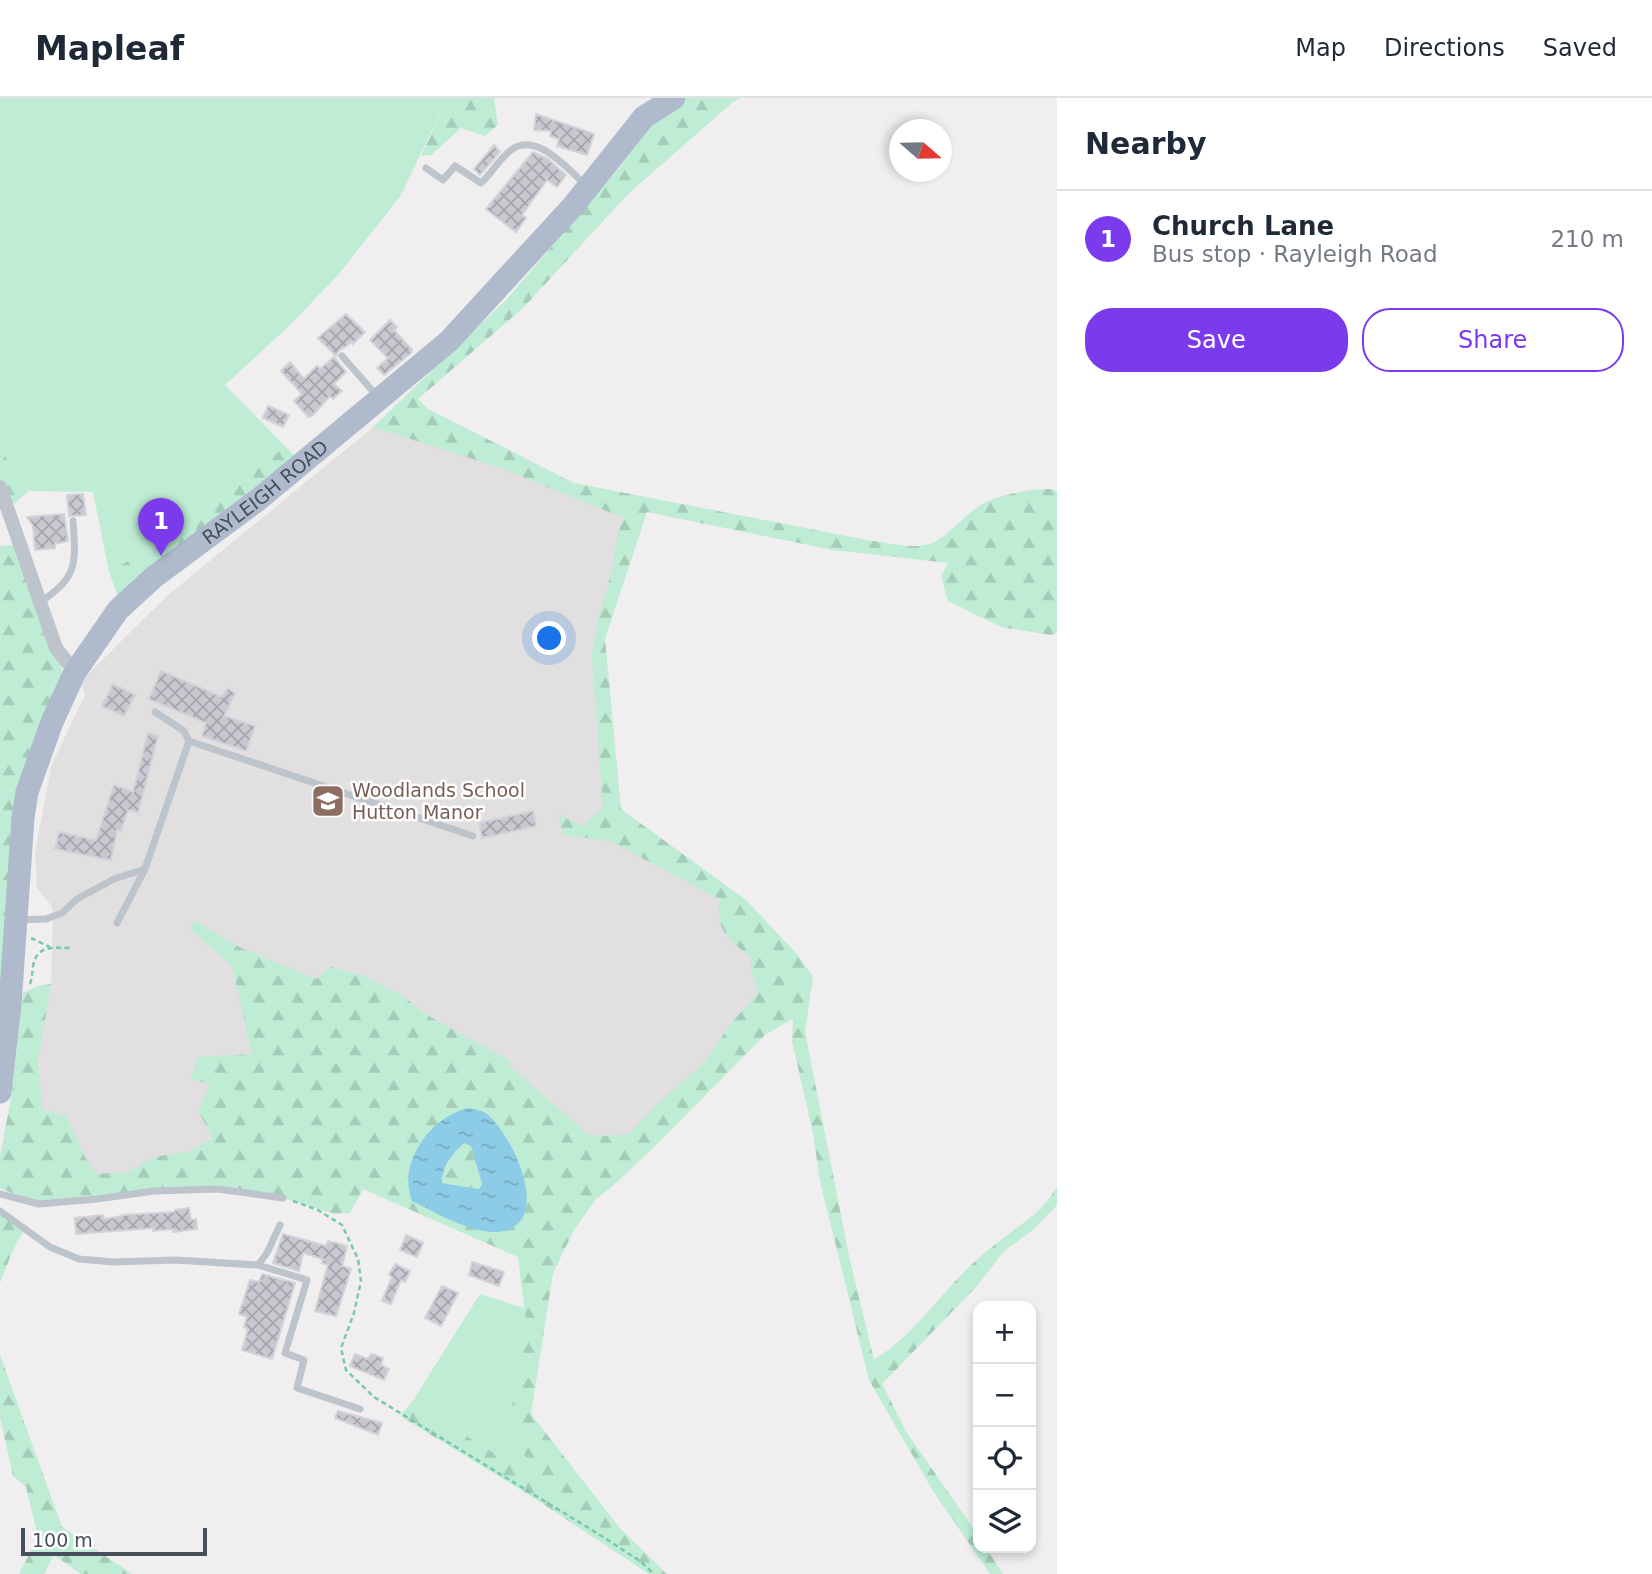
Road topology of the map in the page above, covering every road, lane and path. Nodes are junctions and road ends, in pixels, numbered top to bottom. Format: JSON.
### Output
{"nodes":[{"id":1,"x":674,"y":98,"type":"edge"},
{"id":2,"x":426,"y":168,"type":"dead end"},
{"id":3,"x":588,"y":187,"type":"junction"},
{"id":4,"x":342,"y":356,"type":"dead end"},
{"id":5,"x":380,"y":399,"type":"junction"},
{"id":6,"x":0,"y":487,"type":"edge"},
{"id":7,"x":73,"y":521,"type":"dead end"},
{"id":8,"x":39,"y":602,"type":"junction"},
{"id":9,"x":75,"y":672,"type":"junction"},
{"id":10,"x":155,"y":712,"type":"dead end"},
{"id":11,"x":189,"y":741,"type":"junction"},
{"id":12,"x":473,"y":836,"type":"dead end"},
{"id":13,"x":145,"y":869,"type":"junction"},
{"id":14,"x":117,"y":923,"type":"dead end"},
{"id":15,"x":21,"y":928,"type":"junction"},
{"id":16,"x":73,"y":948,"type":"dead end"},
{"id":17,"x":0,"y":1093,"type":"edge"},
{"id":18,"x":0,"y":1194,"type":"edge"},
{"id":19,"x":283,"y":1198,"type":"joint"},
{"id":20,"x":0,"y":1211,"type":"edge"},
{"id":21,"x":281,"y":1225,"type":"dead end"},
{"id":22,"x":258,"y":1265,"type":"junction"},
{"id":23,"x":360,"y":1409,"type":"dead end"},
{"id":24,"x":654,"y":1574,"type":"edge"}],
"edges":[{"from":1,"to":3,"type":"main road","name":"RAYLEIGH ROAD"},
{"from":2,"to":3,"type":"lane"},
{"from":3,"to":5,"type":"main road","name":"RAYLEIGH ROAD"},
{"from":4,"to":5,"type":"lane"},
{"from":5,"to":9,"type":"main road","name":"RAYLEIGH ROAD"},
{"from":6,"to":8,"type":"street"},
{"from":7,"to":8,"type":"lane"},
{"from":8,"to":9,"type":"street"},
{"from":9,"to":15,"type":"main road","name":"RAYLEIGH ROAD"},
{"from":10,"to":11,"type":"lane"},
{"from":11,"to":12,"type":"lane"},
{"from":11,"to":13,"type":"lane"},
{"from":13,"to":14,"type":"lane"},
{"from":13,"to":15,"type":"lane"},
{"from":15,"to":16,"type":"path"},
{"from":15,"to":17,"type":"main road","name":"RAYLEIGH ROAD"},
{"from":18,"to":19,"type":"lane"},
{"from":19,"to":24,"type":"path"},
{"from":20,"to":22,"type":"lane"},
{"from":21,"to":22,"type":"lane"},
{"from":22,"to":23,"type":"lane"}]}
